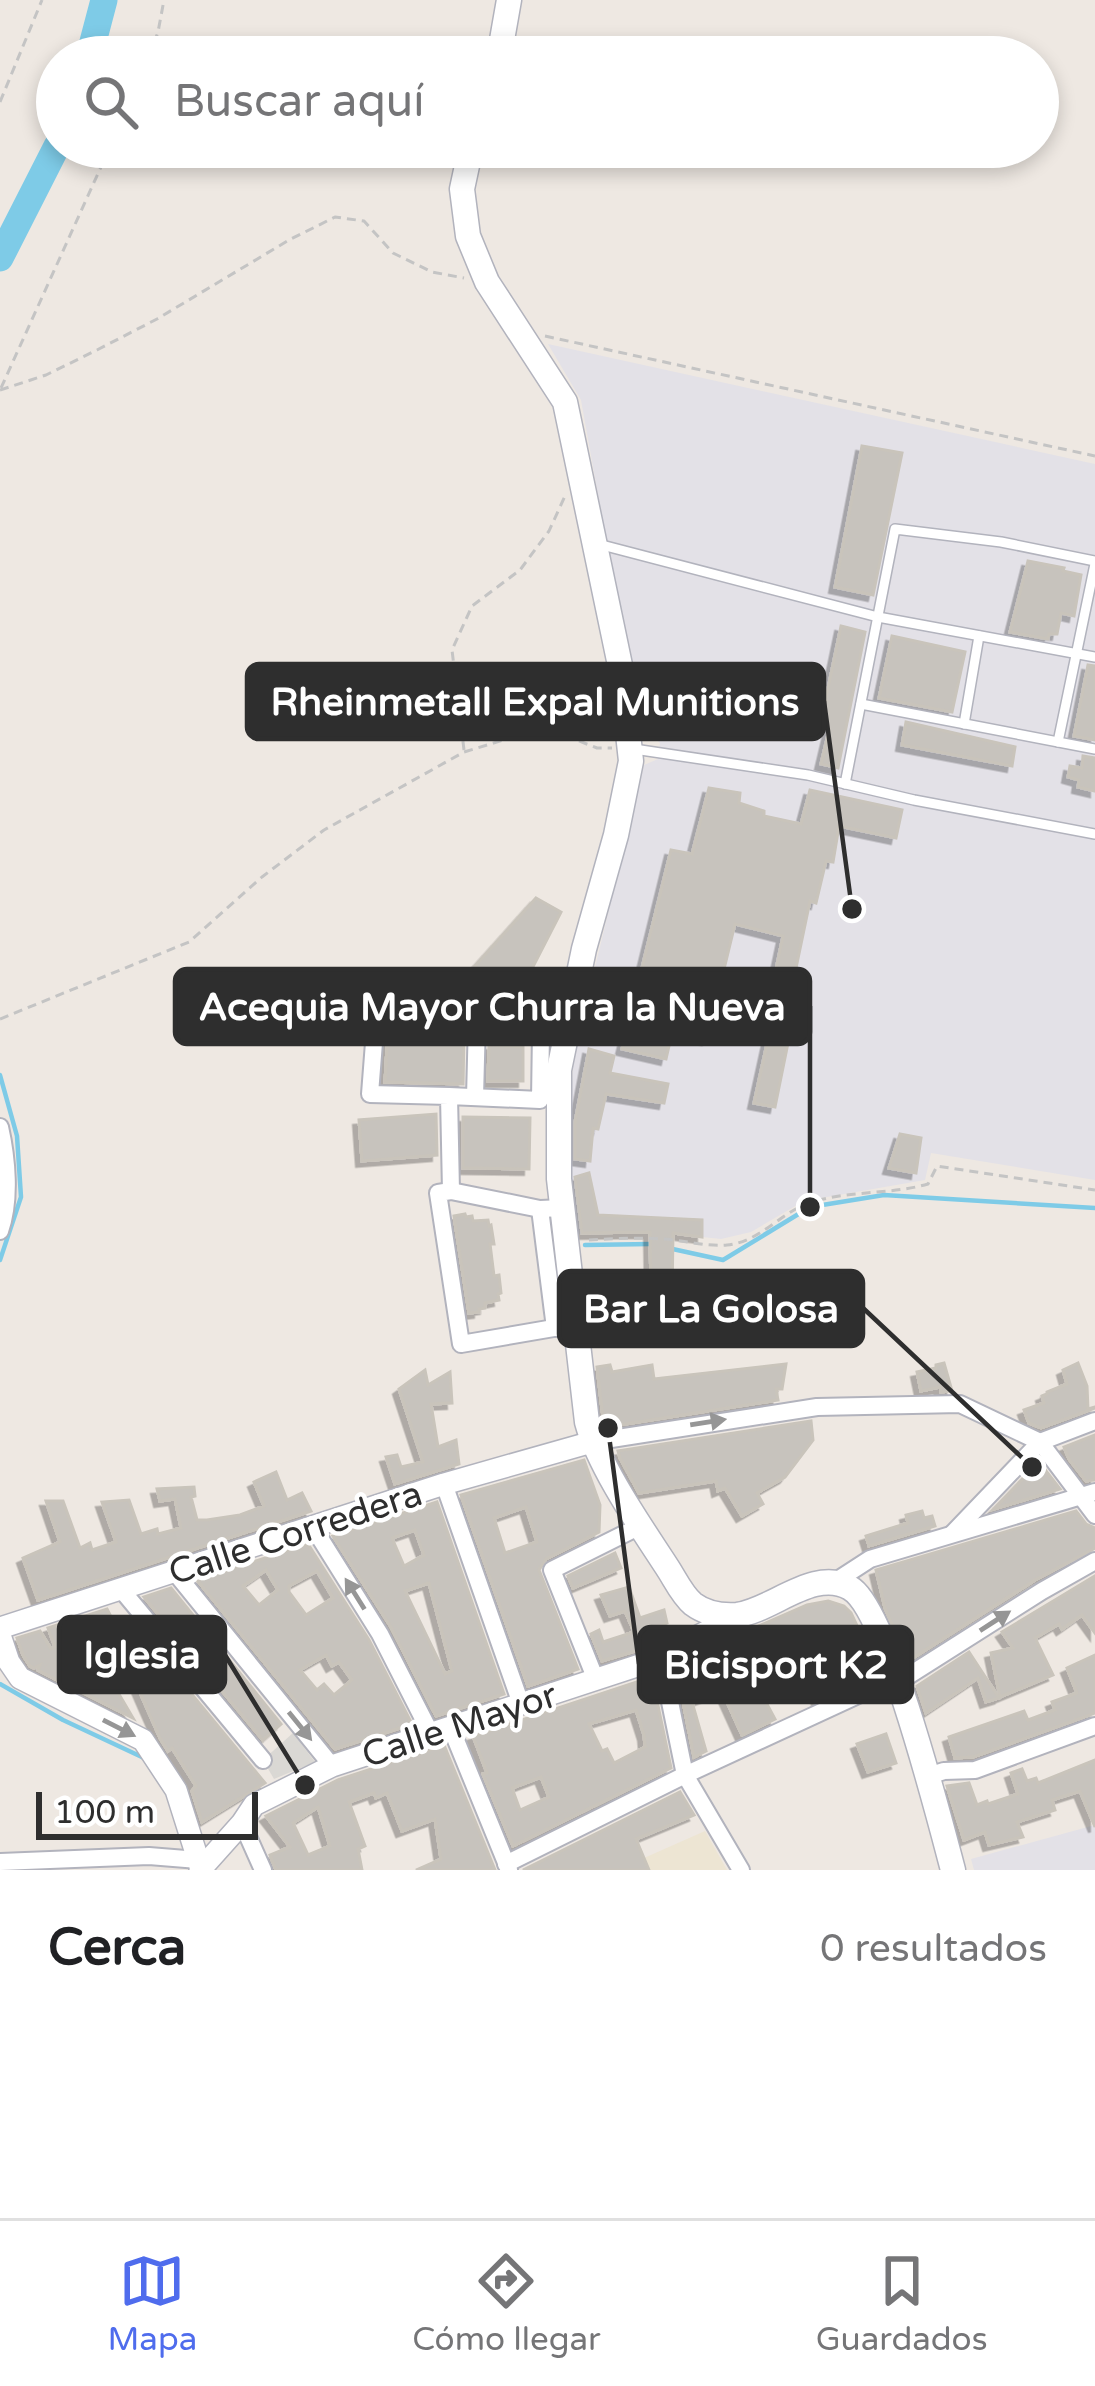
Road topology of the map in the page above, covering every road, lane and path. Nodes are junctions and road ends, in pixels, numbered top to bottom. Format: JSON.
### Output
{"nodes":[{"id":1,"x":42,"y":0,"type":"edge"},
{"id":2,"x":164,"y":0,"type":"edge"},
{"id":3,"x":508,"y":0,"type":"edge"},
{"id":4,"x":157,"y":36,"type":"edge"},
{"id":5,"x":502,"y":36,"type":"edge"},
{"id":6,"x":0,"y":101,"type":"edge"},
{"id":7,"x":100,"y":168,"type":"edge"},
{"id":8,"x":466,"y":168,"type":"edge"},
{"id":9,"x":487,"y":282,"type":"junction"},
{"id":10,"x":519,"y":332,"type":"junction"},
{"id":11,"x":0,"y":390,"type":"edge"},
{"id":12,"x":1095,"y":456,"type":"edge"},
{"id":13,"x":565,"y":496,"type":"dead end"},
{"id":14,"x":594,"y":543,"type":"junction"},
{"id":15,"x":1095,"y":563,"type":"edge"},
{"id":16,"x":878,"y":617,"type":"junction"},
{"id":17,"x":979,"y":636,"type":"junction"},
{"id":18,"x":1076,"y":654,"type":"junction"},
{"id":19,"x":1095,"y":657,"type":"edge"},
{"id":20,"x":861,"y":704,"type":"junction"},
{"id":21,"x":964,"y":724,"type":"junction"},
{"id":22,"x":1058,"y":742,"type":"junction"},
{"id":23,"x":1095,"y":748,"type":"edge"},
{"id":24,"x":629,"y":749,"type":"junction"},
{"id":25,"x":464,"y":752,"type":"junction"},
{"id":26,"x":845,"y":784,"type":"junction"},
{"id":27,"x":1095,"y":834,"type":"edge"},
{"id":28,"x":0,"y":1019,"type":"edge"},
{"id":29,"x":477,"y":1021,"type":"junction"},
{"id":30,"x":449,"y":1096,"type":"junction"},
{"id":31,"x":475,"y":1097,"type":"junction"},
{"id":32,"x":0,"y":1126,"type":"edge"},
{"id":33,"x":1095,"y":1190,"type":"edge"},
{"id":34,"x":444,"y":1192,"type":"junction"},
{"id":35,"x":552,"y":1208,"type":"junction"},
{"id":36,"x":0,"y":1231,"type":"edge"},
{"id":37,"x":567,"y":1241,"type":"junction"},
{"id":38,"x":566,"y":1326,"type":"junction"},
{"id":39,"x":1095,"y":1421,"type":"edge"},
{"id":40,"x":592,"y":1442,"type":"junction"},
{"id":41,"x":1040,"y":1442,"type":"junction"},
{"id":42,"x":444,"y":1484,"type":"junction"},
{"id":43,"x":1088,"y":1494,"type":"edge"},
{"id":44,"x":1095,"y":1515,"type":"edge"},
{"id":45,"x":640,"y":1526,"type":"junction"},
{"id":46,"x":313,"y":1527,"type":"junction"},
{"id":47,"x":952,"y":1534,"type":"junction"},
{"id":48,"x":1095,"y":1561,"type":"edge"},
{"id":49,"x":173,"y":1570,"type":"junction"},
{"id":50,"x":833,"y":1583,"type":"junction"},
{"id":51,"x":120,"y":1588,"type":"junction"},
{"id":52,"x":689,"y":1601,"type":"junction"},
{"id":53,"x":740,"y":1615,"type":"junction"},
{"id":54,"x":0,"y":1632,"type":"edge"},
{"id":55,"x":686,"y":1642,"type":"junction"},
{"id":56,"x":662,"y":1658,"type":"junction"},
{"id":57,"x":895,"y":1678,"type":"junction"},
{"id":58,"x":596,"y":1680,"type":"junction"},
{"id":59,"x":521,"y":1704,"type":"junction"},
{"id":60,"x":1095,"y":1726,"type":"edge"},
{"id":61,"x":441,"y":1731,"type":"junction"},
{"id":62,"x":263,"y":1760,"type":"dead end"},
{"id":63,"x":332,"y":1766,"type":"junction"},
{"id":64,"x":685,"y":1775,"type":"junction"},
{"id":65,"x":928,"y":1776,"type":"junction"},
{"id":66,"x":242,"y":1823,"type":"junction"},
{"id":67,"x":0,"y":1862,"type":"edge"},
{"id":68,"x":200,"y":1866,"type":"edge"},
{"id":69,"x":507,"y":1867,"type":"edge"},
{"id":70,"x":263,"y":1870,"type":"edge"},
{"id":71,"x":741,"y":1870,"type":"edge"},
{"id":72,"x":953,"y":1870,"type":"edge"}],
"edges":[{"from":1,"to":6,"type":"path"},
{"from":2,"to":4,"type":"path"},
{"from":3,"to":5,"type":"main road"},
{"from":7,"to":11,"type":"path"},
{"from":8,"to":9,"type":"main road"},
{"from":9,"to":10,"type":"main road"},
{"from":9,"to":11,"type":"path"},
{"from":10,"to":12,"type":"path"},
{"from":10,"to":14,"type":"main road"},
{"from":13,"to":25,"type":"path"},
{"from":14,"to":16,"type":"lane"},
{"from":14,"to":24,"type":"main road"},
{"from":15,"to":16,"type":"lane"},
{"from":15,"to":18,"type":"lane"},
{"from":16,"to":17,"type":"lane"},
{"from":16,"to":20,"type":"lane"},
{"from":17,"to":18,"type":"lane"},
{"from":17,"to":21,"type":"lane"},
{"from":18,"to":19,"type":"lane"},
{"from":18,"to":22,"type":"lane"},
{"from":20,"to":21,"type":"lane"},
{"from":20,"to":26,"type":"lane"},
{"from":21,"to":22,"type":"lane"},
{"from":22,"to":23,"type":"lane"},
{"from":24,"to":25,"type":"path"},
{"from":24,"to":26,"type":"lane"},
{"from":24,"to":35,"type":"main road"},
{"from":25,"to":28,"type":"path"},
{"from":26,"to":27,"type":"lane"},
{"from":29,"to":30,"type":"street"},
{"from":29,"to":31,"type":"street"},
{"from":29,"to":31,"type":"street"},
{"from":30,"to":31,"type":"street"},
{"from":30,"to":34,"type":"street"},
{"from":32,"to":36,"type":"street"},
{"from":33,"to":37,"type":"path"},
{"from":34,"to":35,"type":"street"},
{"from":34,"to":38,"type":"street"},
{"from":35,"to":37,"type":"main road"},
{"from":35,"to":38,"type":"street"},
{"from":37,"to":38,"type":"main road"},
{"from":38,"to":40,"type":"main road"},
{"from":39,"to":41,"type":"street"},
{"from":40,"to":41,"type":"street","one_way":true},
{"from":40,"to":42,"type":"street","name":"Calle Corredera"},
{"from":40,"to":45,"type":"main road"},
{"from":41,"to":43,"type":"street"},
{"from":41,"to":47,"type":"street"},
{"from":42,"to":46,"type":"street","name":"Calle Corredera"},
{"from":42,"to":59,"type":"street"},
{"from":43,"to":44,"type":"street"},
{"from":43,"to":47,"type":"street"},
{"from":45,"to":52,"type":"main road"},
{"from":45,"to":58,"type":"street"},
{"from":46,"to":49,"type":"street","name":"Calle Corredera"},
{"from":61,"to":46,"type":"street","one_way":true},
{"from":47,"to":50,"type":"street"},
{"from":57,"to":48,"type":"street","one_way":true},
{"from":49,"to":51,"type":"street","name":"Calle Corredera"},
{"from":49,"to":63,"type":"street","one_way":true},
{"from":50,"to":53,"type":"main road","name":"Calle Mayor"},
{"from":50,"to":57,"type":"main road"},
{"from":51,"to":54,"type":"street","name":"Calle Corredera"},
{"from":51,"to":62,"type":"street"},
{"from":52,"to":53,"type":"main road"},
{"from":52,"to":55,"type":"street"},
{"from":53,"to":55,"type":"street","name":"Calle Mayor"},
{"from":54,"to":68,"type":"street","one_way":true},
{"from":55,"to":56,"type":"street","name":"Calle Mayor"},
{"from":56,"to":58,"type":"street","name":"Calle Mayor"},
{"from":56,"to":64,"type":"street"},
{"from":57,"to":64,"type":"street"},
{"from":57,"to":65,"type":"main road"},
{"from":58,"to":59,"type":"street","name":"Calle Mayor"},
{"from":59,"to":61,"type":"street","name":"Calle Mayor"},
{"from":60,"to":65,"type":"street"},
{"from":61,"to":63,"type":"street","name":"Calle Mayor"},
{"from":61,"to":69,"type":"street"},
{"from":63,"to":66,"type":"street","name":"Calle Mayor"},
{"from":64,"to":69,"type":"street"},
{"from":64,"to":71,"type":"street"},
{"from":65,"to":72,"type":"main road"},
{"from":66,"to":68,"type":"street","name":"Calle Mayor"},
{"from":66,"to":70,"type":"street"},
{"from":67,"to":68,"type":"street"}]}
